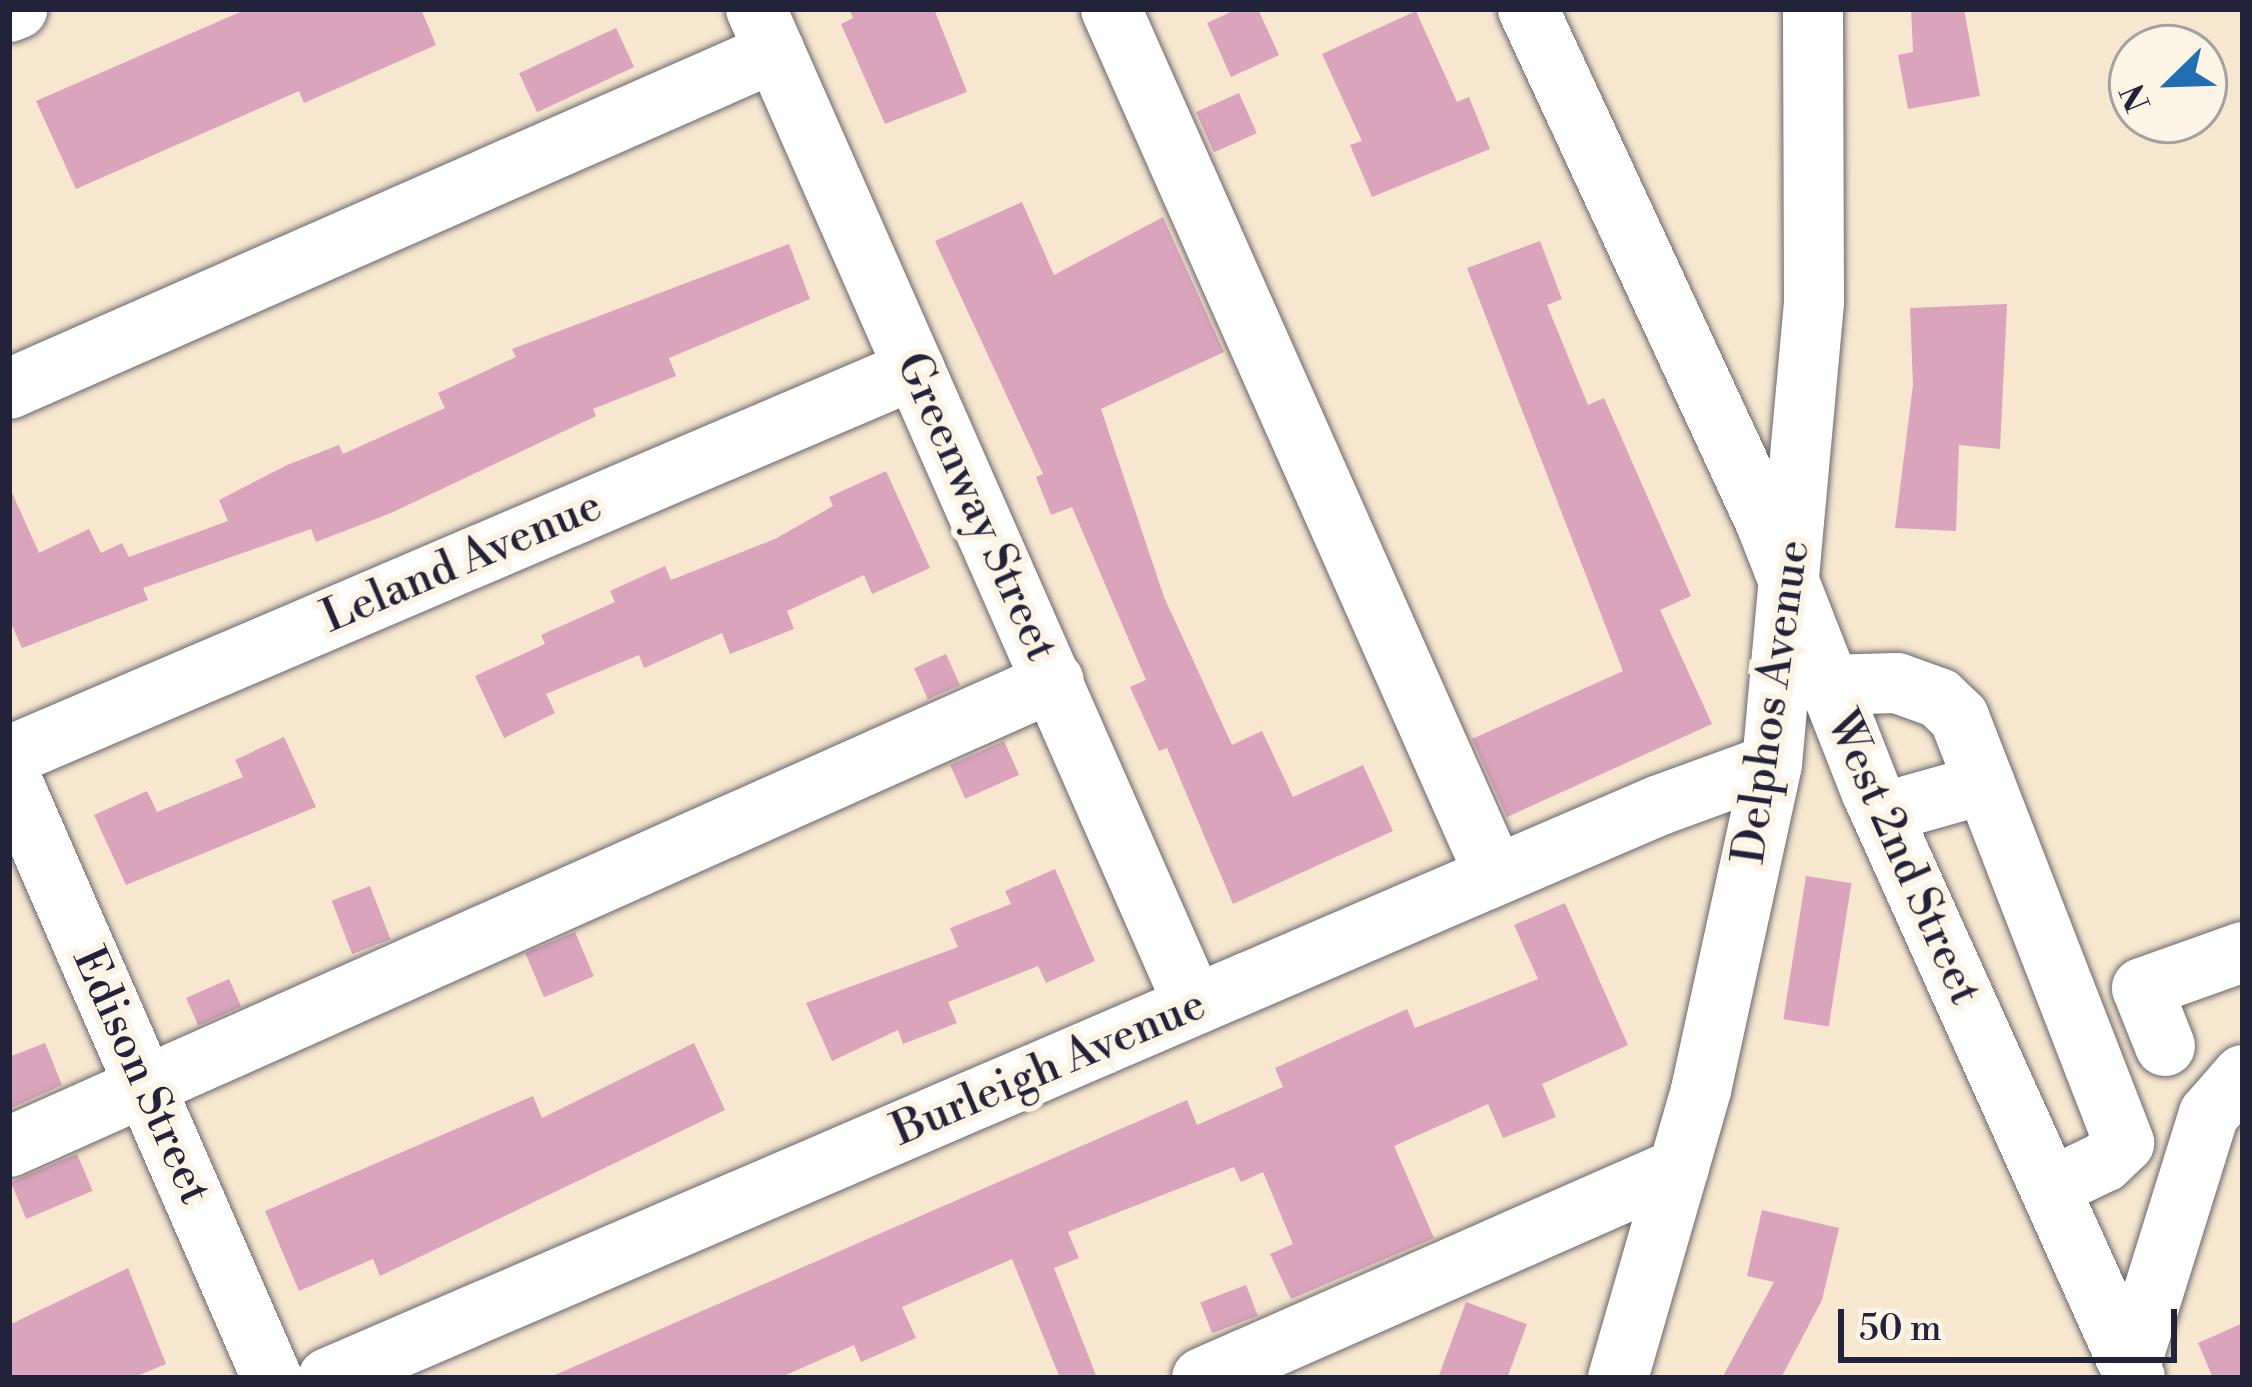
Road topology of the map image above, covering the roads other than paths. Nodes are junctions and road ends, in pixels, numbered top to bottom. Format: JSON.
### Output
{"nodes":[{"id":1,"x":1111,"y":9,"type":"edge"},
{"id":2,"x":1528,"y":9,"type":"edge"},
{"id":3,"x":1813,"y":9,"type":"edge"},
{"id":4,"x":766,"y":30,"type":"edge"},
{"id":5,"x":915,"y":369,"type":"junction"},
{"id":6,"x":9,"y":389,"type":"edge"},
{"id":7,"x":1790,"y":597,"type":"junction"},
{"id":8,"x":1054,"y":682,"type":"junction"},
{"id":9,"x":1827,"y":685,"type":"junction"},
{"id":10,"x":9,"y":756,"type":"edge"},
{"id":11,"x":1772,"y":764,"type":"junction"},
{"id":12,"x":9,"y":774,"type":"edge"},
{"id":13,"x":1985,"y":784,"type":"junction"},
{"id":14,"x":1882,"y":813,"type":"junction"},
{"id":15,"x":1495,"y":875,"type":"junction"},
{"id":16,"x":2049,"y":948,"type":"junction"},
{"id":17,"x":2243,"y":952,"type":"edge"},
{"id":18,"x":1956,"y":978,"type":"junction"},
{"id":19,"x":1194,"y":1005,"type":"junction"},
{"id":20,"x":2165,"y":1046,"type":"junction"},
{"id":21,"x":2089,"y":1052,"type":"junction"},
{"id":22,"x":2234,"y":1083,"type":"edge"},
{"id":23,"x":146,"y":1088,"type":"junction"},
{"id":24,"x":9,"y":1147,"type":"edge"},
{"id":25,"x":1679,"y":1168,"type":"junction"},
{"id":26,"x":2050,"y":1188,"type":"junction"},
{"id":27,"x":2133,"y":1372,"type":"edge"},
{"id":28,"x":272,"y":1378,"type":"edge"},
{"id":29,"x":328,"y":1378,"type":"edge"},
{"id":30,"x":1202,"y":1378,"type":"edge"},
{"id":31,"x":1618,"y":1378,"type":"edge"}],
"edges":[{"from":1,"to":15,"type":"street"},
{"from":2,"to":7,"type":"street","name":"West 2nd Street"},
{"from":3,"to":7,"type":"street","name":"Delphos Avenue"},
{"from":4,"to":5,"type":"street","name":"Greenway Street"},
{"from":4,"to":6,"type":"street"},
{"from":5,"to":8,"type":"street","name":"Greenway Street"},
{"from":5,"to":10,"type":"street","name":"Leland Avenue"},
{"from":7,"to":9,"type":"street","name":"West 2nd Street"},
{"from":7,"to":11,"type":"street","name":"Delphos Avenue"},
{"from":8,"to":19,"type":"street","name":"Greenway Street"},
{"from":8,"to":23,"type":"street"},
{"from":9,"to":13,"type":"street"},
{"from":9,"to":14,"type":"street","name":"West 2nd Street"},
{"from":11,"to":15,"type":"street","name":"Burleigh Avenue"},
{"from":11,"to":25,"type":"street","name":"Delphos Avenue"},
{"from":12,"to":23,"type":"street","name":"Edison Street"},
{"from":13,"to":14,"type":"street"},
{"from":13,"to":16,"type":"street"},
{"from":14,"to":18,"type":"street","name":"West 2nd Street"},
{"from":15,"to":19,"type":"street","name":"Burleigh Avenue"},
{"from":16,"to":18,"type":"street"},
{"from":16,"to":21,"type":"street"},
{"from":17,"to":20,"type":"street"},
{"from":18,"to":26,"type":"street","name":"West 2nd Street"},
{"from":19,"to":29,"type":"street","name":"Burleigh Avenue"},
{"from":20,"to":21,"type":"street"},
{"from":20,"to":22,"type":"street"},
{"from":21,"to":26,"type":"street"},
{"from":22,"to":27,"type":"street"},
{"from":23,"to":24,"type":"street"},
{"from":23,"to":28,"type":"street","name":"Edison Street"},
{"from":25,"to":30,"type":"street"},
{"from":25,"to":31,"type":"street","name":"Delphos Avenue"},
{"from":26,"to":27,"type":"street","name":"West 2nd Street"}]}
